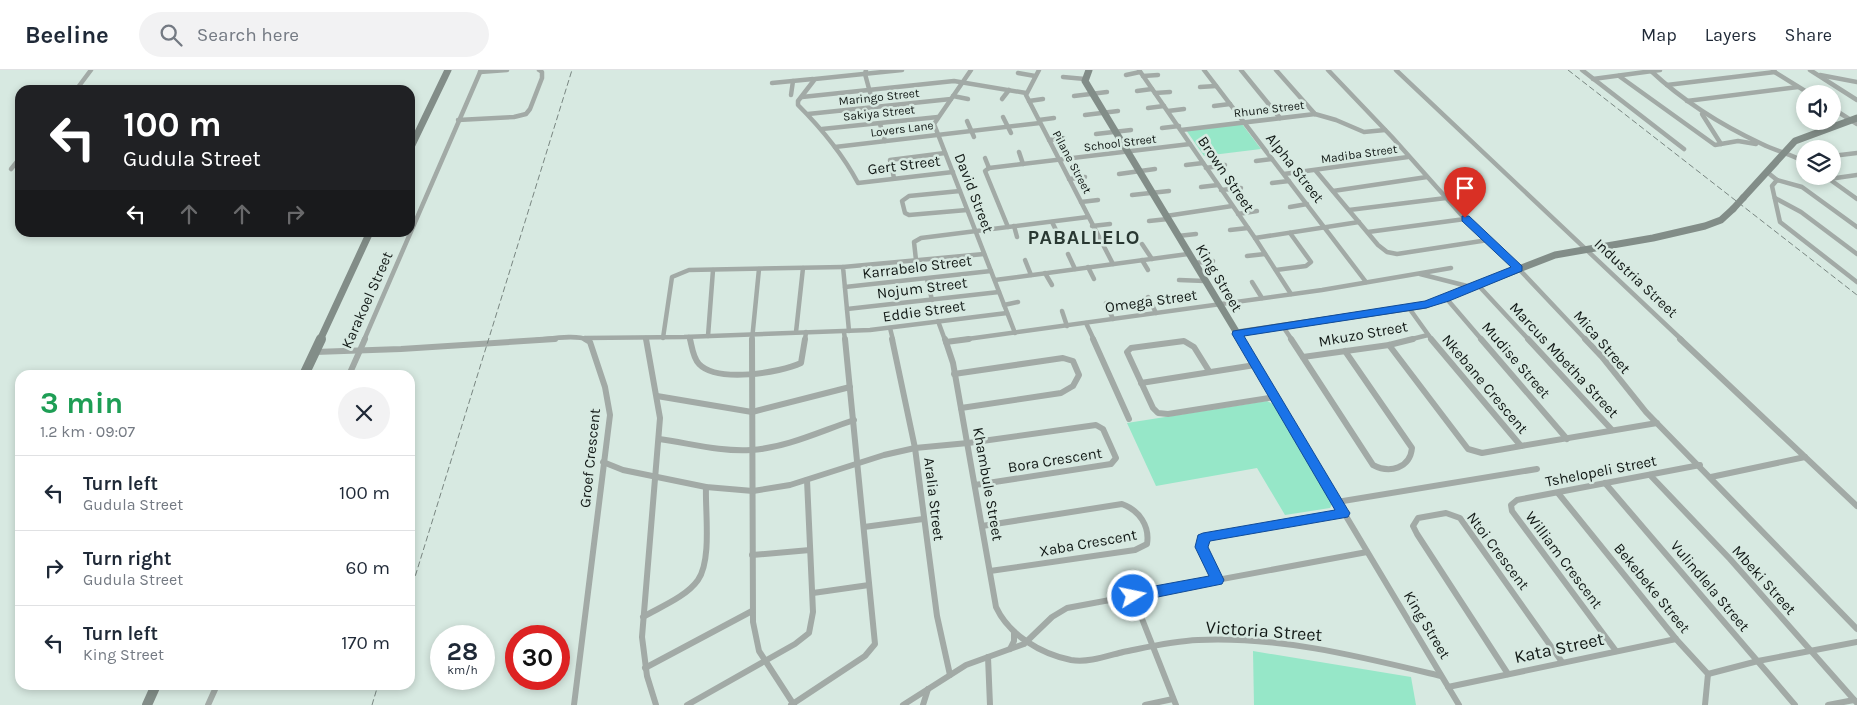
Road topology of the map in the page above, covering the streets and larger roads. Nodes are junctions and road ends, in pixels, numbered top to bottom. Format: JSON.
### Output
{"nodes":[{"id":1,"x":91,"y":70,"type":"edge"},
{"id":2,"x":448,"y":70,"type":"edge"},
{"id":3,"x":507,"y":70,"type":"edge"},
{"id":4,"x":539,"y":70,"type":"edge"},
{"id":5,"x":834,"y":70,"type":"edge"},
{"id":6,"x":900,"y":70,"type":"edge"},
{"id":7,"x":971,"y":70,"type":"edge"},
{"id":8,"x":1039,"y":70,"type":"edge"},
{"id":9,"x":1089,"y":70,"type":"edge"},
{"id":10,"x":1204,"y":70,"type":"edge"},
{"id":11,"x":1241,"y":70,"type":"edge"},
{"id":12,"x":1276,"y":70,"type":"edge"},
{"id":13,"x":1328,"y":70,"type":"edge"},
{"id":14,"x":1396,"y":70,"type":"edge"},
{"id":15,"x":1582,"y":70,"type":"edge"},
{"id":16,"x":1660,"y":70,"type":"edge"},
{"id":17,"x":1810,"y":70,"type":"edge"},
{"id":18,"x":480,"y":71,"type":"edge"},
{"id":19,"x":1650,"y":71,"type":"edge"},
{"id":20,"x":1774,"y":71,"type":"edge"},
{"id":21,"x":866,"y":72,"type":"edge"},
{"id":22,"x":1018,"y":73,"type":"dead end"},
{"id":23,"x":1141,"y":73,"type":"edge"},
{"id":24,"x":1126,"y":74,"type":"dead end"},
{"id":25,"x":1158,"y":75,"type":"dead end"},
{"id":26,"x":1818,"y":75,"type":"junction"},
{"id":27,"x":1035,"y":76,"type":"junction"},
{"id":28,"x":1619,"y":76,"type":"junction"},
{"id":29,"x":832,"y":77,"type":"junction"},
{"id":30,"x":1063,"y":77,"type":"dead end"},
{"id":31,"x":1594,"y":78,"type":"junction"},
{"id":32,"x":814,"y":79,"type":"junction"},
{"id":33,"x":1085,"y":79,"type":"junction"},
{"id":34,"x":793,"y":81,"type":"junction"},
{"id":35,"x":963,"y":82,"type":"junction"},
{"id":36,"x":1857,"y":82,"type":"edge"},
{"id":37,"x":772,"y":83,"type":"dead end"},
{"id":38,"x":80,"y":85,"type":"edge"},
{"id":39,"x":1216,"y":86,"type":"junction"},
{"id":40,"x":1667,"y":86,"type":"junction"},
{"id":41,"x":1796,"y":86,"type":"edge"},
{"id":42,"x":1200,"y":87,"type":"dead end"},
{"id":43,"x":1796,"y":87,"type":"edge"},
{"id":44,"x":869,"y":90,"type":"junction"},
{"id":45,"x":1009,"y":90,"type":"junction"},
{"id":46,"x":1154,"y":91,"type":"junction"},
{"id":47,"x":1107,"y":92,"type":"dead end"},
{"id":48,"x":1137,"y":92,"type":"dead end"},
{"id":49,"x":1170,"y":92,"type":"dead end"},
{"id":50,"x":1026,"y":93,"type":"junction"},
{"id":51,"x":1093,"y":94,"type":"junction"},
{"id":52,"x":791,"y":95,"type":"dead end"},
{"id":53,"x":803,"y":96,"type":"junction"},
{"id":54,"x":1074,"y":96,"type":"dead end"},
{"id":55,"x":952,"y":98,"type":"junction"},
{"id":56,"x":968,"y":99,"type":"dead end"},
{"id":57,"x":1002,"y":99,"type":"dead end"},
{"id":58,"x":1043,"y":99,"type":"dead end"},
{"id":59,"x":1857,"y":100,"type":"edge"},
{"id":60,"x":1029,"y":101,"type":"junction"},
{"id":61,"x":1686,"y":101,"type":"junction"},
{"id":62,"x":1230,"y":104,"type":"junction"},
{"id":63,"x":1214,"y":106,"type":"dead end"},
{"id":64,"x":874,"y":107,"type":"junction"},
{"id":65,"x":1148,"y":108,"type":"dead end"},
{"id":66,"x":1166,"y":108,"type":"junction"},
{"id":67,"x":1184,"y":109,"type":"dead end"},
{"id":68,"x":1118,"y":111,"type":"dead end"},
{"id":69,"x":1701,"y":112,"type":"junction"},
{"id":70,"x":1104,"y":113,"type":"junction"},
{"id":71,"x":1841,"y":113,"type":"edge"},
{"id":72,"x":808,"y":114,"type":"junction"},
{"id":73,"x":1315,"y":114,"type":"junction"},
{"id":74,"x":1085,"y":115,"type":"dead end"},
{"id":75,"x":938,"y":117,"type":"junction"},
{"id":76,"x":1003,"y":117,"type":"dead end"},
{"id":77,"x":1054,"y":118,"type":"dead end"},
{"id":78,"x":1280,"y":118,"type":"junction"},
{"id":79,"x":458,"y":120,"type":"junction"},
{"id":80,"x":1855,"y":120,"type":"edge"},
{"id":81,"x":967,"y":121,"type":"dead end"},
{"id":82,"x":1039,"y":121,"type":"junction"},
{"id":83,"x":1244,"y":122,"type":"junction"},
{"id":84,"x":880,"y":124,"type":"junction"},
{"id":85,"x":1007,"y":126,"type":"junction"},
{"id":86,"x":1162,"y":128,"type":"dead end"},
{"id":87,"x":1180,"y":128,"type":"junction"},
{"id":88,"x":822,"y":129,"type":"junction"},
{"id":89,"x":971,"y":130,"type":"junction"},
{"id":90,"x":1131,"y":130,"type":"dead end"},
{"id":91,"x":1385,"y":130,"type":"junction"},
{"id":92,"x":1116,"y":132,"type":"junction"},
{"id":93,"x":1011,"y":133,"type":"dead end"},
{"id":94,"x":938,"y":134,"type":"junction"},
{"id":95,"x":1096,"y":134,"type":"dead end"},
{"id":96,"x":974,"y":137,"type":"dead end"},
{"id":97,"x":1064,"y":138,"type":"dead end"},
{"id":98,"x":415,"y":139,"type":"edge"},
{"id":99,"x":885,"y":140,"type":"junction"},
{"id":100,"x":1049,"y":140,"type":"junction"},
{"id":101,"x":1190,"y":144,"type":"junction"},
{"id":102,"x":1721,"y":144,"type":"junction"},
{"id":103,"x":1764,"y":145,"type":"junction"},
{"id":104,"x":835,"y":147,"type":"junction"},
{"id":105,"x":1684,"y":149,"type":"dead end"},
{"id":106,"x":1019,"y":152,"type":"dead end"},
{"id":107,"x":1128,"y":152,"type":"junction"},
{"id":108,"x":946,"y":153,"type":"junction"},
{"id":109,"x":1784,"y":153,"type":"junction"},
{"id":110,"x":1857,"y":153,"type":"edge"},
{"id":111,"x":1841,"y":155,"type":"edge"},
{"id":112,"x":1408,"y":157,"type":"junction"},
{"id":113,"x":986,"y":158,"type":"dead end"},
{"id":114,"x":1796,"y":158,"type":"edge"},
{"id":115,"x":1272,"y":159,"type":"junction"},
{"id":116,"x":1059,"y":160,"type":"junction"},
{"id":117,"x":1256,"y":161,"type":"dead end"},
{"id":118,"x":15,"y":164,"type":"edge"},
{"id":119,"x":1023,"y":164,"type":"junction"},
{"id":120,"x":1186,"y":165,"type":"dead end"},
{"id":121,"x":1204,"y":165,"type":"junction"},
{"id":122,"x":1225,"y":166,"type":"dead end"},
{"id":123,"x":989,"y":168,"type":"junction"},
{"id":124,"x":11,"y":169,"type":"dead end"},
{"id":125,"x":1155,"y":169,"type":"dead end"},
{"id":126,"x":1139,"y":171,"type":"junction"},
{"id":127,"x":1316,"y":171,"type":"junction"},
{"id":128,"x":953,"y":172,"type":"junction"},
{"id":129,"x":1767,"y":172,"type":"junction"},
{"id":130,"x":1119,"y":174,"type":"dead end"},
{"id":131,"x":1284,"y":174,"type":"junction"},
{"id":132,"x":1857,"y":175,"type":"edge"},
{"id":133,"x":1085,"y":177,"type":"dead end"},
{"id":134,"x":1427,"y":177,"type":"junction"},
{"id":135,"x":1841,"y":177,"type":"edge"},
{"id":136,"x":894,"y":178,"type":"junction"},
{"id":137,"x":1069,"y":179,"type":"junction"},
{"id":138,"x":1777,"y":180,"type":"junction"},
{"id":139,"x":1289,"y":181,"type":"junction"},
{"id":140,"x":1272,"y":183,"type":"dead end"},
{"id":141,"x":1218,"y":185,"type":"junction"},
{"id":142,"x":1838,"y":185,"type":"edge"},
{"id":143,"x":1201,"y":187,"type":"dead end"},
{"id":144,"x":1240,"y":188,"type":"dead end"},
{"id":145,"x":1222,"y":190,"type":"junction"},
{"id":146,"x":960,"y":191,"type":"junction"},
{"id":147,"x":1169,"y":191,"type":"dead end"},
{"id":148,"x":1333,"y":191,"type":"junction"},
{"id":149,"x":1152,"y":193,"type":"junction"},
{"id":150,"x":1132,"y":195,"type":"dead end"},
{"id":151,"x":1446,"y":198,"type":"junction"},
{"id":152,"x":1743,"y":198,"type":"joint"},
{"id":153,"x":1776,"y":198,"type":"junction"},
{"id":154,"x":1857,"y":198,"type":"edge"},
{"id":155,"x":1098,"y":200,"type":"dead end"},
{"id":156,"x":1081,"y":202,"type":"junction"},
{"id":157,"x":1307,"y":204,"type":"junction"},
{"id":158,"x":1232,"y":206,"type":"junction"},
{"id":159,"x":1290,"y":207,"type":"dead end"},
{"id":160,"x":967,"y":210,"type":"junction"},
{"id":161,"x":1349,"y":210,"type":"junction"},
{"id":162,"x":1257,"y":211,"type":"dead end"},
{"id":163,"x":1238,"y":214,"type":"junction"},
{"id":164,"x":1088,"y":217,"type":"junction"},
{"id":165,"x":1167,"y":218,"type":"junction"},
{"id":166,"x":1465,"y":218,"type":"junction"},
{"id":167,"x":415,"y":220,"type":"edge"},
{"id":168,"x":1148,"y":221,"type":"dead end"},
{"id":169,"x":1052,"y":222,"type":"junction"},
{"id":170,"x":1359,"y":222,"type":"junction"},
{"id":171,"x":1110,"y":224,"type":"dead end"},
{"id":172,"x":1092,"y":226,"type":"junction"},
{"id":173,"x":1857,"y":226,"type":"edge"},
{"id":174,"x":1011,"y":227,"type":"junction"},
{"id":175,"x":1325,"y":227,"type":"junction"},
{"id":176,"x":1248,"y":228,"type":"junction"},
{"id":177,"x":1230,"y":230,"type":"dead end"},
{"id":178,"x":976,"y":231,"type":"junction"},
{"id":179,"x":1057,"y":232,"type":"dead end"},
{"id":180,"x":1290,"y":232,"type":"junction"},
{"id":181,"x":1368,"y":232,"type":"junction"},
{"id":182,"x":1196,"y":234,"type":"dead end"},
{"id":183,"x":1178,"y":236,"type":"junction"},
{"id":184,"x":368,"y":237,"type":"edge"},
{"id":185,"x":408,"y":237,"type":"edge"},
{"id":186,"x":1016,"y":237,"type":"dead end"},
{"id":187,"x":1254,"y":238,"type":"junction"},
{"id":188,"x":1488,"y":240,"type":"junction"},
{"id":189,"x":1142,"y":244,"type":"dead end"},
{"id":190,"x":1587,"y":249,"type":"junction"},
{"id":191,"x":984,"y":254,"type":"junction"},
{"id":192,"x":1068,"y":254,"type":"dead end"},
{"id":193,"x":1188,"y":254,"type":"junction"},
{"id":194,"x":1265,"y":254,"type":"junction"},
{"id":195,"x":1857,"y":254,"type":"edge"},
{"id":196,"x":1247,"y":256,"type":"dead end"},
{"id":197,"x":1152,"y":259,"type":"junction"},
{"id":198,"x":916,"y":260,"type":"junction"},
{"id":199,"x":1025,"y":260,"type":"dead end"},
{"id":200,"x":1142,"y":260,"type":"junction"},
{"id":201,"x":1213,"y":261,"type":"dead end"},
{"id":202,"x":1194,"y":263,"type":"junction"},
{"id":203,"x":1113,"y":264,"type":"junction"},
{"id":204,"x":843,"y":267,"type":"junction"},
{"id":205,"x":1088,"y":267,"type":"junction"},
{"id":206,"x":803,"y":268,"type":"junction"},
{"id":207,"x":1451,"y":268,"type":"dead end"},
{"id":208,"x":1518,"y":268,"type":"junction"},
{"id":209,"x":758,"y":269,"type":"junction"},
{"id":210,"x":1075,"y":269,"type":"junction"},
{"id":211,"x":713,"y":270,"type":"junction"},
{"id":212,"x":1148,"y":270,"type":"dead end"},
{"id":213,"x":1276,"y":270,"type":"junction"},
{"id":214,"x":991,"y":271,"type":"junction"},
{"id":215,"x":1045,"y":273,"type":"junction"},
{"id":216,"x":1418,"y":274,"type":"junction"},
{"id":217,"x":1031,"y":275,"type":"junction"},
{"id":218,"x":927,"y":279,"type":"junction"},
{"id":219,"x":1094,"y":279,"type":"dead end"},
{"id":220,"x":995,"y":280,"type":"junction"},
{"id":221,"x":1179,"y":280,"type":"dead end"},
{"id":222,"x":1205,"y":281,"type":"junction"},
{"id":223,"x":1252,"y":282,"type":"dead end"},
{"id":224,"x":1366,"y":282,"type":"junction"},
{"id":225,"x":1857,"y":282,"type":"edge"},
{"id":226,"x":1052,"y":285,"type":"dead end"},
{"id":227,"x":1474,"y":286,"type":"junction"},
{"id":228,"x":845,"y":287,"type":"junction"},
{"id":229,"x":1000,"y":292,"type":"junction"},
{"id":230,"x":1291,"y":294,"type":"junction"},
{"id":231,"x":1148,"y":298,"type":"dead end"},
{"id":232,"x":1262,"y":298,"type":"junction"},
{"id":233,"x":1446,"y":298,"type":"junction"},
{"id":234,"x":932,"y":300,"type":"junction"},
{"id":235,"x":1018,"y":302,"type":"dead end"},
{"id":236,"x":1106,"y":303,"type":"dead end"},
{"id":237,"x":1004,"y":304,"type":"junction"},
{"id":238,"x":1219,"y":304,"type":"junction"},
{"id":239,"x":1409,"y":308,"type":"junction"},
{"id":240,"x":847,"y":309,"type":"junction"},
{"id":241,"x":1062,"y":311,"type":"dead end"},
{"id":242,"x":1007,"y":313,"type":"junction"},
{"id":243,"x":1156,"y":314,"type":"junction"},
{"id":244,"x":1114,"y":320,"type":"junction"},
{"id":245,"x":938,"y":321,"type":"junction"},
{"id":246,"x":1086,"y":323,"type":"junction"},
{"id":247,"x":1067,"y":326,"type":"junction"},
{"id":248,"x":890,"y":328,"type":"junction"},
{"id":249,"x":1284,"y":328,"type":"junction"},
{"id":250,"x":847,"y":331,"type":"junction"},
{"id":251,"x":796,"y":332,"type":"junction"},
{"id":252,"x":806,"y":332,"type":"junction"},
{"id":253,"x":752,"y":333,"type":"junction"},
{"id":254,"x":1014,"y":333,"type":"junction"},
{"id":255,"x":1237,"y":334,"type":"junction"},
{"id":256,"x":1428,"y":335,"type":"junction"},
{"id":257,"x":708,"y":336,"type":"junction"},
{"id":258,"x":689,"y":337,"type":"junction"},
{"id":259,"x":584,"y":338,"type":"junction"},
{"id":260,"x":646,"y":338,"type":"junction"},
{"id":261,"x":663,"y":338,"type":"junction"},
{"id":262,"x":946,"y":342,"type":"junction"},
{"id":263,"x":1389,"y":345,"type":"junction"},
{"id":264,"x":359,"y":351,"type":"junction"},
{"id":265,"x":1345,"y":351,"type":"junction"},
{"id":266,"x":315,"y":352,"type":"junction"},
{"id":267,"x":1303,"y":357,"type":"junction"},
{"id":268,"x":1255,"y":365,"type":"junction"},
{"id":269,"x":306,"y":370,"type":"edge"},
{"id":270,"x":351,"y":370,"type":"edge"},
{"id":271,"x":1209,"y":371,"type":"junction"},
{"id":272,"x":954,"y":374,"type":"junction"},
{"id":273,"x":751,"y":376,"type":"junction"},
{"id":274,"x":1141,"y":383,"type":"junction"},
{"id":275,"x":850,"y":388,"type":"junction"},
{"id":276,"x":657,"y":396,"type":"junction"},
{"id":277,"x":1275,"y":397,"type":"junction"},
{"id":278,"x":961,"y":408,"type":"junction"},
{"id":279,"x":752,"y":412,"type":"junction"},
{"id":280,"x":1129,"y":419,"type":"dead end"},
{"id":281,"x":854,"y":420,"type":"junction"},
{"id":282,"x":1657,"y":424,"type":"junction"},
{"id":283,"x":1612,"y":430,"type":"junction"},
{"id":284,"x":659,"y":439,"type":"junction"},
{"id":285,"x":1568,"y":439,"type":"junction"},
{"id":286,"x":968,"y":443,"type":"junction"},
{"id":287,"x":1521,"y":446,"type":"junction"},
{"id":288,"x":914,"y":448,"type":"junction"},
{"id":289,"x":752,"y":450,"type":"junction"},
{"id":290,"x":1805,"y":457,"type":"junction"},
{"id":291,"x":603,"y":462,"type":"junction"},
{"id":292,"x":858,"y":465,"type":"junction"},
{"id":293,"x":1700,"y":465,"type":"junction"},
{"id":294,"x":1537,"y":469,"type":"dead end"},
{"id":295,"x":1650,"y":475,"type":"junction"},
{"id":296,"x":655,"y":476,"type":"junction"},
{"id":297,"x":1711,"y":477,"type":"junction"},
{"id":298,"x":806,"y":480,"type":"junction"},
{"id":299,"x":1605,"y":483,"type":"junction"},
{"id":300,"x":975,"y":485,"type":"junction"},
{"id":301,"x":706,"y":487,"type":"junction"},
{"id":302,"x":753,"y":491,"type":"junction"},
{"id":303,"x":1558,"y":493,"type":"junction"},
{"id":304,"x":1337,"y":502,"type":"junction"},
{"id":305,"x":1857,"y":506,"type":"edge"},
{"id":306,"x":1510,"y":507,"type":"joint"},
{"id":307,"x":1343,"y":513,"type":"junction"},
{"id":308,"x":924,"y":519,"type":"junction"},
{"id":309,"x":864,"y":526,"type":"junction"},
{"id":310,"x":982,"y":526,"type":"junction"},
{"id":311,"x":810,"y":550,"type":"junction"},
{"id":312,"x":1367,"y":552,"type":"junction"},
{"id":313,"x":752,"y":555,"type":"junction"},
{"id":314,"x":990,"y":571,"type":"junction"},
{"id":315,"x":1217,"y":580,"type":"junction"},
{"id":316,"x":869,"y":585,"type":"junction"},
{"id":317,"x":813,"y":593,"type":"junction"},
{"id":318,"x":1133,"y":596,"type":"junction"},
{"id":319,"x":752,"y":611,"type":"junction"},
{"id":320,"x":643,"y":617,"type":"junction"},
{"id":321,"x":1857,"y":630,"type":"edge"},
{"id":322,"x":1014,"y":632,"type":"junction"},
{"id":323,"x":1676,"y":639,"type":"junction"},
{"id":324,"x":1029,"y":641,"type":"junction"},
{"id":325,"x":1857,"y":642,"type":"edge"},
{"id":326,"x":1152,"y":647,"type":"junction"},
{"id":327,"x":1010,"y":649,"type":"junction"},
{"id":328,"x":1616,"y":651,"type":"junction"},
{"id":329,"x":1810,"y":651,"type":"junction"},
{"id":330,"x":988,"y":657,"type":"junction"},
{"id":331,"x":764,"y":660,"type":"junction"},
{"id":332,"x":1758,"y":661,"type":"junction"},
{"id":333,"x":1562,"y":662,"type":"junction"},
{"id":334,"x":645,"y":668,"type":"junction"},
{"id":335,"x":1508,"y":674,"type":"junction"},
{"id":336,"x":1708,"y":674,"type":"junction"},
{"id":337,"x":950,"y":675,"type":"junction"},
{"id":338,"x":1441,"y":676,"type":"junction"},
{"id":339,"x":1448,"y":687,"type":"junction"},
{"id":340,"x":928,"y":689,"type":"junction"},
{"id":341,"x":154,"y":690,"type":"edge"},
{"id":342,"x":215,"y":690,"type":"edge"},
{"id":343,"x":1174,"y":702,"type":"edge"},
{"id":344,"x":1856,"y":702,"type":"edge"},
{"id":345,"x":147,"y":705,"type":"edge"},
{"id":346,"x":208,"y":705,"type":"edge"},
{"id":347,"x":574,"y":705,"type":"edge"},
{"id":348,"x":656,"y":705,"type":"edge"},
{"id":349,"x":687,"y":705,"type":"edge"},
{"id":350,"x":793,"y":705,"type":"edge"},
{"id":351,"x":903,"y":705,"type":"edge"},
{"id":352,"x":923,"y":705,"type":"edge"},
{"id":353,"x":990,"y":705,"type":"edge"},
{"id":354,"x":1145,"y":705,"type":"edge"},
{"id":355,"x":1459,"y":705,"type":"edge"},
{"id":356,"x":1705,"y":705,"type":"edge"},
{"id":357,"x":1795,"y":705,"type":"edge"},
{"id":358,"x":1828,"y":705,"type":"edge"}],
"edges":[{"from":1,"to":38,"type":"street"},
{"from":2,"to":98,"type":"street"},
{"from":3,"to":18,"type":"street"},
{"from":4,"to":79,"type":"street"},
{"from":5,"to":29,"type":"street"},
{"from":6,"to":21,"type":"street"},
{"from":7,"to":35,"type":"street"},
{"from":8,"to":27,"type":"street"},
{"from":9,"to":33,"type":"street"},
{"from":10,"to":39,"type":"street","name":"Alpha Street"},
{"from":11,"to":78,"type":"street"},
{"from":12,"to":73,"type":"street"},
{"from":13,"to":91,"type":"street","name":"Mica Street"},
{"from":14,"to":190,"type":"street","name":"Industria Street"},
{"from":15,"to":31,"type":"street"},
{"from":16,"to":19,"type":"street"},
{"from":17,"to":26,"type":"street"},
{"from":18,"to":79,"type":"street","name":"Karakoel Street"},
{"from":19,"to":28,"type":"street"},
{"from":19,"to":40,"type":"street"},
{"from":20,"to":40,"type":"street"},
{"from":20,"to":41,"type":"street"},
{"from":21,"to":29,"type":"street"},
{"from":21,"to":44,"type":"street"},
{"from":22,"to":27,"type":"street"},
{"from":23,"to":24,"type":"street"},
{"from":23,"to":25,"type":"street"},
{"from":23,"to":46,"type":"street","name":"Brown Street"},
{"from":26,"to":36,"type":"street"},
{"from":26,"to":59,"type":"street"},
{"from":27,"to":50,"type":"street"},
{"from":28,"to":31,"type":"street"},
{"from":28,"to":102,"type":"street"},
{"from":29,"to":32,"type":"street"},
{"from":30,"to":33,"type":"street"},
{"from":31,"to":105,"type":"street"},
{"from":32,"to":34,"type":"street"},
{"from":32,"to":53,"type":"street"},
{"from":33,"to":51,"type":"street","name":"King Street"},
{"from":34,"to":37,"type":"street"},
{"from":34,"to":52,"type":"street"},
{"from":35,"to":44,"type":"street"},
{"from":35,"to":45,"type":"street"},
{"from":35,"to":55,"type":"street"},
{"from":39,"to":42,"type":"street"},
{"from":39,"to":62,"type":"street","name":"Alpha Street"},
{"from":40,"to":61,"type":"street"},
{"from":43,"to":61,"type":"street"},
{"from":44,"to":53,"type":"street"},
{"from":44,"to":64,"type":"street"},
{"from":45,"to":50,"type":"street"},
{"from":45,"to":57,"type":"street"},
{"from":46,"to":48,"type":"street"},
{"from":46,"to":49,"type":"street"},
{"from":46,"to":66,"type":"street","name":"Brown Street"},
{"from":47,"to":51,"type":"street"},
{"from":50,"to":60,"type":"street","name":"Pilane Street"},
{"from":51,"to":54,"type":"street"},
{"from":51,"to":70,"type":"street","name":"King Street"},
{"from":53,"to":72,"type":"street"},
{"from":55,"to":56,"type":"street","name":"Maringo Street"},
{"from":55,"to":64,"type":"street","name":"Maringo Street"},
{"from":55,"to":75,"type":"street"},
{"from":58,"to":60,"type":"street"},
{"from":60,"to":82,"type":"street","name":"Pilane Street"},
{"from":61,"to":69,"type":"street"},
{"from":62,"to":63,"type":"street"},
{"from":62,"to":83,"type":"street","name":"Alpha Street"},
{"from":64,"to":72,"type":"street","name":"Maringo Street"},
{"from":65,"to":66,"type":"street"},
{"from":66,"to":67,"type":"street"},
{"from":66,"to":87,"type":"street","name":"Brown Street"},
{"from":68,"to":70,"type":"street"},
{"from":69,"to":102,"type":"street"},
{"from":69,"to":103,"type":"street"},
{"from":70,"to":74,"type":"street"},
{"from":70,"to":92,"type":"street","name":"King Street"},
{"from":71,"to":80,"type":"street"},
{"from":72,"to":88,"type":"street"},
{"from":73,"to":78,"type":"street","name":"Rhune Street"},
{"from":73,"to":91,"type":"street","name":"Rhune Street"},
{"from":75,"to":84,"type":"street","name":"Sakiya Street"},
{"from":75,"to":94,"type":"street","name":"David Street"},
{"from":76,"to":85,"type":"street"},
{"from":77,"to":82,"type":"street","name":"Lovers Lane"},
{"from":78,"to":83,"type":"street","name":"Rhune Street"},
{"from":79,"to":167,"type":"street","name":"Karakoel Street"},
{"from":80,"to":109,"type":"street"},
{"from":81,"to":89,"type":"street"},
{"from":82,"to":85,"type":"street","name":"Lovers Lane"},
{"from":82,"to":100,"type":"street","name":"Pilane Street"},
{"from":83,"to":87,"type":"street","name":"Rhune Street"},
{"from":83,"to":115,"type":"street","name":"Alpha Street"},
{"from":84,"to":88,"type":"street","name":"Sakiya Street"},
{"from":84,"to":99,"type":"street"},
{"from":85,"to":89,"type":"street","name":"Lovers Lane"},
{"from":85,"to":93,"type":"street"},
{"from":86,"to":87,"type":"street","name":"Rhune Street"},
{"from":87,"to":101,"type":"street","name":"Brown Street"},
{"from":88,"to":104,"type":"street"},
{"from":89,"to":94,"type":"street","name":"Lovers Lane"},
{"from":89,"to":96,"type":"street"},
{"from":90,"to":92,"type":"street"},
{"from":91,"to":112,"type":"street","name":"Mica Street"},
{"from":92,"to":95,"type":"street"},
{"from":92,"to":107,"type":"street","name":"King Street"},
{"from":94,"to":99,"type":"street","name":"Lovers Lane"},
{"from":94,"to":108,"type":"street","name":"David Street"},
{"from":97,"to":100,"type":"street"},
{"from":99,"to":104,"type":"street","name":"Lovers Lane"},
{"from":100,"to":116,"type":"street","name":"Pilane Street"},
{"from":101,"to":107,"type":"street","name":"School Street"},
{"from":101,"to":121,"type":"street","name":"Brown Street"},
{"from":102,"to":103,"type":"street"},
{"from":103,"to":109,"type":"street"},
{"from":104,"to":136,"type":"street","name":"Gert Street"},
{"from":106,"to":119,"type":"street"},
{"from":107,"to":116,"type":"street","name":"School Street"},
{"from":107,"to":126,"type":"street","name":"King Street"},
{"from":108,"to":128,"type":"street","name":"David Street"},
{"from":108,"to":136,"type":"street"},
{"from":109,"to":114,"type":"street"},
{"from":109,"to":129,"type":"street"},
{"from":110,"to":111,"type":"street"},
{"from":112,"to":127,"type":"street","name":"Madiba Street"},
{"from":112,"to":134,"type":"street","name":"Mica Street"},
{"from":113,"to":123,"type":"street"},
{"from":115,"to":117,"type":"street"},
{"from":115,"to":131,"type":"street","name":"Alpha Street"},
{"from":116,"to":119,"type":"street","name":"School Street"},
{"from":116,"to":137,"type":"street","name":"Pilane Street"},
{"from":118,"to":124,"type":"street"},
{"from":119,"to":123,"type":"street","name":"School Street"},
{"from":120,"to":121,"type":"street"},
{"from":121,"to":122,"type":"street"},
{"from":121,"to":141,"type":"street","name":"Brown Street"},
{"from":123,"to":174,"type":"street"},
{"from":125,"to":126,"type":"street"},
{"from":126,"to":130,"type":"street"},
{"from":126,"to":149,"type":"street","name":"King Street"},
{"from":127,"to":131,"type":"street","name":"Madiba Street"},
{"from":127,"to":148,"type":"street"},
{"from":128,"to":136,"type":"street","name":"Gert Street"},
{"from":128,"to":146,"type":"street","name":"David Street"},
{"from":129,"to":138,"type":"street"},
{"from":129,"to":152,"type":"street"},
{"from":131,"to":139,"type":"street","name":"Alpha Street"},
{"from":132,"to":135,"type":"street"},
{"from":133,"to":137,"type":"street"},
{"from":134,"to":148,"type":"street"},
{"from":134,"to":151,"type":"street","name":"Mica Street"},
{"from":137,"to":156,"type":"street","name":"Pilane Street"},
{"from":138,"to":153,"type":"street"},
{"from":138,"to":173,"type":"street"},
{"from":139,"to":140,"type":"street"},
{"from":139,"to":157,"type":"street","name":"Alpha Street"},
{"from":141,"to":143,"type":"street"},
{"from":141,"to":145,"type":"street","name":"Brown Street"},
{"from":142,"to":154,"type":"street"},
{"from":144,"to":145,"type":"street"},
{"from":145,"to":158,"type":"street","name":"Brown Street"},
{"from":146,"to":160,"type":"street","name":"David Street"},
{"from":146,"to":160,"type":"street"},
{"from":147,"to":149,"type":"street"},
{"from":148,"to":161,"type":"street"},
{"from":149,"to":150,"type":"street"},
{"from":149,"to":165,"type":"street","name":"King Street"},
{"from":151,"to":161,"type":"street"},
{"from":151,"to":166,"type":"street","name":"Mica Street"},
{"from":152,"to":190,"type":"street","bridge":true},
{"from":153,"to":195,"type":"street"},
{"from":153,"to":225,"type":"street"},
{"from":155,"to":156,"type":"street"},
{"from":156,"to":164,"type":"street","name":"Pilane Street"},
{"from":157,"to":159,"type":"street"},
{"from":157,"to":175,"type":"street","name":"Alpha Street"},
{"from":158,"to":163,"type":"street","name":"Brown Street"},
{"from":158,"to":165,"type":"street"},
{"from":160,"to":178,"type":"street","name":"David Street"},
{"from":161,"to":170,"type":"street"},
{"from":162,"to":163,"type":"street"},
{"from":163,"to":176,"type":"street","name":"Brown Street"},
{"from":164,"to":169,"type":"street"},
{"from":164,"to":172,"type":"street","name":"Pilane Street"},
{"from":165,"to":168,"type":"street"},
{"from":165,"to":183,"type":"street","name":"King Street"},
{"from":166,"to":181,"type":"street"},
{"from":166,"to":188,"type":"street","name":"Mica Street"},
{"from":169,"to":174,"type":"street"},
{"from":169,"to":179,"type":"street"},
{"from":170,"to":175,"type":"street"},
{"from":170,"to":181,"type":"street"},
{"from":171,"to":172,"type":"street"},
{"from":172,"to":203,"type":"street","name":"Pilane Street"},
{"from":174,"to":178,"type":"street"},
{"from":174,"to":186,"type":"street"},
{"from":175,"to":180,"type":"street"},
{"from":175,"to":224,"type":"street","name":"Alpha Street"},
{"from":176,"to":177,"type":"street"},
{"from":176,"to":187,"type":"street","name":"Brown Street"},
{"from":178,"to":191,"type":"street","name":"David Street"},
{"from":178,"to":198,"type":"street"},
{"from":180,"to":187,"type":"street"},
{"from":180,"to":213,"type":"street"},
{"from":181,"to":188,"type":"street"},
{"from":182,"to":183,"type":"street"},
{"from":183,"to":193,"type":"street","name":"King Street"},
{"from":184,"to":266,"type":"street"},
{"from":185,"to":264,"type":"street","name":"Karakoel Street"},
{"from":187,"to":194,"type":"street","name":"Brown Street"},
{"from":188,"to":208,"type":"street","name":"Mica Street"},
{"from":189,"to":197,"type":"street"},
{"from":190,"to":208,"type":"street"},
{"from":190,"to":290,"type":"street","name":"Industria Street"},
{"from":191,"to":198,"type":"street"},
{"from":191,"to":214,"type":"street","name":"David Street"},
{"from":192,"to":210,"type":"street"},
{"from":193,"to":197,"type":"street"},
{"from":193,"to":202,"type":"street","name":"King Street"},
{"from":194,"to":196,"type":"street"},
{"from":194,"to":213,"type":"street","name":"Brown Street"},
{"from":197,"to":200,"type":"street"},
{"from":198,"to":204,"type":"street"},
{"from":199,"to":217,"type":"street"},
{"from":200,"to":203,"type":"street"},
{"from":200,"to":212,"type":"street"},
{"from":201,"to":202,"type":"street"},
{"from":202,"to":222,"type":"street","name":"King Street"},
{"from":203,"to":205,"type":"street"},
{"from":204,"to":206,"type":"street"},
{"from":204,"to":228,"type":"street"},
{"from":205,"to":210,"type":"street"},
{"from":205,"to":219,"type":"street"},
{"from":206,"to":209,"type":"street"},
{"from":206,"to":251,"type":"street"},
{"from":207,"to":216,"type":"street","name":"Omega Street"},
{"from":208,"to":227,"type":"street"},
{"from":208,"to":282,"type":"street","name":"Mica Street"},
{"from":209,"to":211,"type":"street"},
{"from":209,"to":253,"type":"street"},
{"from":210,"to":215,"type":"street"},
{"from":211,"to":257,"type":"street"},
{"from":211,"to":261,"type":"street"},
{"from":213,"to":230,"type":"street","name":"Brown Street"},
{"from":214,"to":218,"type":"street","name":"Karrabelo Street"},
{"from":214,"to":220,"type":"street","name":"David Street"},
{"from":215,"to":217,"type":"street"},
{"from":215,"to":226,"type":"street"},
{"from":216,"to":224,"type":"street","name":"Omega Street"},
{"from":216,"to":227,"type":"street"},
{"from":217,"to":220,"type":"street"},
{"from":218,"to":228,"type":"street","name":"Karrabelo Street"},
{"from":218,"to":234,"type":"street"},
{"from":220,"to":229,"type":"street","name":"David Street"},
{"from":221,"to":222,"type":"street"},
{"from":222,"to":238,"type":"street","name":"King Street"},
{"from":223,"to":232,"type":"street"},
{"from":224,"to":230,"type":"street","name":"Omega Street"},
{"from":227,"to":233,"type":"street"},
{"from":227,"to":283,"type":"street","name":"Marcus Mbetha Street"},
{"from":228,"to":240,"type":"street"},
{"from":229,"to":234,"type":"street","name":"Nojum Street"},
{"from":229,"to":237,"type":"street","name":"David Street"},
{"from":230,"to":232,"type":"street","name":"Omega Street"},
{"from":231,"to":243,"type":"street"},
{"from":232,"to":238,"type":"street","name":"Omega Street"},
{"from":233,"to":239,"type":"street"},
{"from":233,"to":285,"type":"street","name":"Mudise Street"},
{"from":234,"to":240,"type":"street","name":"Nojum Street"},
{"from":235,"to":237,"type":"street"},
{"from":236,"to":244,"type":"street"},
{"from":237,"to":242,"type":"street","name":"David Street"},
{"from":238,"to":243,"type":"street","name":"Omega Street"},
{"from":238,"to":255,"type":"street","name":"King Street"},
{"from":239,"to":249,"type":"street"},
{"from":239,"to":256,"type":"street","name":"Nkebane Crescent"},
{"from":240,"to":250,"type":"street"},
{"from":241,"to":247,"type":"street"},
{"from":242,"to":245,"type":"street","name":"Eddie Street"},
{"from":242,"to":254,"type":"street","name":"David Street"},
{"from":243,"to":244,"type":"street","name":"Omega Street"},
{"from":244,"to":246,"type":"street","name":"Omega Street"},
{"from":245,"to":248,"type":"street","name":"Eddie Street"},
{"from":245,"to":262,"type":"street","name":"Khambule Street"},
{"from":246,"to":247,"type":"street","name":"Omega Street"},
{"from":246,"to":280,"type":"street"},
{"from":247,"to":254,"type":"street","name":"Omega Street"},
{"from":248,"to":250,"type":"street","name":"Eddie Street"},
{"from":248,"to":288,"type":"street","name":"Aralia Street"},
{"from":249,"to":255,"type":"street"},
{"from":249,"to":267,"type":"street"},
{"from":250,"to":252,"type":"street","name":"Eddie Street"},
{"from":250,"to":275,"type":"street"},
{"from":251,"to":252,"type":"street","name":"Eddie Street"},
{"from":251,"to":253,"type":"street","name":"Eddie Street"},
{"from":252,"to":273,"type":"street"},
{"from":253,"to":257,"type":"street","name":"Eddie Street"},
{"from":253,"to":273,"type":"street"},
{"from":254,"to":262,"type":"street","name":"Omega Street"},
{"from":255,"to":268,"type":"street","name":"King Street"},
{"from":256,"to":263,"type":"street","name":"Mkuzo Street"},
{"from":256,"to":287,"type":"street","name":"Nkebane Crescent"},
{"from":257,"to":258,"type":"street","name":"Eddie Street"},
{"from":258,"to":261,"type":"street","name":"Eddie Street"},
{"from":258,"to":273,"type":"street"},
{"from":259,"to":260,"type":"street","name":"Eddie Street"},
{"from":259,"to":264,"type":"street"},
{"from":259,"to":291,"type":"street","name":"Groef Crescent"},
{"from":260,"to":261,"type":"street","name":"Eddie Street"},
{"from":260,"to":276,"type":"street"},
{"from":262,"to":272,"type":"street","name":"Khambule Street"},
{"from":263,"to":265,"type":"street","name":"Mkuzo Street"},
{"from":263,"to":287,"type":"street","name":"Nkebane Crescent"},
{"from":264,"to":266,"type":"street"},
{"from":264,"to":270,"type":"street","name":"Karakoel Street"},
{"from":265,"to":267,"type":"street","name":"Mkuzo Street"},
{"from":265,"to":267,"type":"street"},
{"from":266,"to":269,"type":"street"},
{"from":268,"to":271,"type":"street"},
{"from":268,"to":277,"type":"street","name":"King Street"},
{"from":271,"to":274,"type":"street"},
{"from":271,"to":274,"type":"street"},
{"from":272,"to":278,"type":"street","name":"Khambule Street"},
{"from":272,"to":278,"type":"street"},
{"from":273,"to":279,"type":"street"},
{"from":274,"to":277,"type":"street"},
{"from":275,"to":279,"type":"street"},
{"from":275,"to":281,"type":"street"},
{"from":276,"to":279,"type":"street"},
{"from":276,"to":284,"type":"street"},
{"from":277,"to":304,"type":"street","name":"King Street"},
{"from":278,"to":286,"type":"street","name":"Khambule Street"},
{"from":279,"to":289,"type":"street"},
{"from":281,"to":289,"type":"street"},
{"from":281,"to":292,"type":"street"},
{"from":282,"to":283,"type":"street"},
{"from":282,"to":293,"type":"street","name":"Mica Street"},
{"from":283,"to":285,"type":"street"},
{"from":284,"to":289,"type":"street"},
{"from":284,"to":296,"type":"street"},
{"from":285,"to":287,"type":"street"},
{"from":286,"to":288,"type":"street"},
{"from":286,"to":300,"type":"street","name":"Khambule Street"},
{"from":286,"to":300,"type":"street","name":"Bora Crescent"},
{"from":288,"to":292,"type":"street"},
{"from":288,"to":308,"type":"street","name":"Aralia Street"},
{"from":289,"to":302,"type":"street"},
{"from":290,"to":297,"type":"street"},
{"from":290,"to":305,"type":"street","name":"Industria Street"},
{"from":291,"to":296,"type":"street"},
{"from":291,"to":347,"type":"street","name":"Groef Crescent"},
{"from":292,"to":298,"type":"street"},
{"from":292,"to":309,"type":"street"},
{"from":293,"to":295,"type":"street","name":"Tshelopeli Street"},
{"from":293,"to":297,"type":"street","name":"Mica Street"},
{"from":294,"to":304,"type":"street"},
{"from":295,"to":299,"type":"street","name":"Tshelopeli Street"},
{"from":295,"to":329,"type":"street","name":"Mbeki Street"},
{"from":296,"to":301,"type":"street"},
{"from":296,"to":320,"type":"street"},
{"from":297,"to":321,"type":"street","name":"Mica Street"},
{"from":298,"to":302,"type":"street"},
{"from":298,"to":311,"type":"street"},
{"from":299,"to":303,"type":"street","name":"Tshelopeli Street"},
{"from":299,"to":332,"type":"street","name":"Vulindlela Street"},
{"from":300,"to":310,"type":"street","name":"Khambule Street"},
{"from":301,"to":302,"type":"street"},
{"from":301,"to":320,"type":"street"},
{"from":302,"to":313,"type":"street"},
{"from":303,"to":306,"type":"street","name":"Tshelopeli Street"},
{"from":303,"to":323,"type":"street","name":"Bekebeke Street"},
{"from":304,"to":307,"type":"street","name":"King Street"},
{"from":306,"to":328,"type":"street","name":"William Crescent"},
{"from":307,"to":312,"type":"street","name":"King Street"},
{"from":307,"to":315,"type":"street"},
{"from":308,"to":309,"type":"street"},
{"from":308,"to":337,"type":"street","name":"Aralia Street"},
{"from":309,"to":316,"type":"street"},
{"from":310,"to":314,"type":"street","name":"Khambule Street"},
{"from":310,"to":314,"type":"street","name":"Xaba Crescent"},
{"from":311,"to":313,"type":"street"},
{"from":311,"to":317,"type":"street"},
{"from":312,"to":315,"type":"street"},
{"from":312,"to":338,"type":"street","name":"King Street"},
{"from":313,"to":319,"type":"street"},
{"from":314,"to":322,"type":"street","name":"Khambule Street"},
{"from":315,"to":318,"type":"street"},
{"from":316,"to":317,"type":"street"},
{"from":316,"to":350,"type":"street"},
{"from":317,"to":331,"type":"street"},
{"from":318,"to":324,"type":"street"},
{"from":318,"to":326,"type":"street"},
{"from":319,"to":331,"type":"street"},
{"from":319,"to":334,"type":"street"},
{"from":320,"to":334,"type":"street"},
{"from":322,"to":324,"type":"street","name":"Khambule Street"},
{"from":322,"to":327,"type":"street"},
{"from":323,"to":328,"type":"street","name":"Kata Street"},
{"from":323,"to":336,"type":"street","name":"Bekebeke Street"},
{"from":324,"to":326,"type":"street","name":"Victoria Street"},
{"from":324,"to":327,"type":"street"},
{"from":325,"to":329,"type":"street"},
{"from":326,"to":338,"type":"street","name":"Victoria Street"},
{"from":326,"to":343,"type":"street"},
{"from":327,"to":330,"type":"street"},
{"from":328,"to":333,"type":"street","name":"Kata Street"},
{"from":329,"to":332,"type":"street"},
{"from":329,"to":344,"type":"street","name":"Mbeki Street"},
{"from":330,"to":337,"type":"street"},
{"from":330,"to":353,"type":"street"},
{"from":331,"to":349,"type":"street"},
{"from":331,"to":350,"type":"street"},
{"from":332,"to":336,"type":"street"},
{"from":332,"to":357,"type":"street","name":"Vulindlela Street"},
{"from":333,"to":335,"type":"street","name":"Kata Street"},
{"from":333,"to":335,"type":"street","name":"Ntoi Crescent"},
{"from":334,"to":348,"type":"street"},
{"from":335,"to":339,"type":"street","name":"Kata Street"},
{"from":336,"to":356,"type":"street"},
{"from":337,"to":340,"type":"street"},
{"from":338,"to":339,"type":"street","name":"King Street"},
{"from":339,"to":355,"type":"street","name":"King Street"},
{"from":340,"to":351,"type":"street"},
{"from":340,"to":352,"type":"street"},
{"from":341,"to":345,"type":"street"},
{"from":342,"to":346,"type":"street"},
{"from":343,"to":354,"type":"street"},
{"from":344,"to":358,"type":"street"}]}
